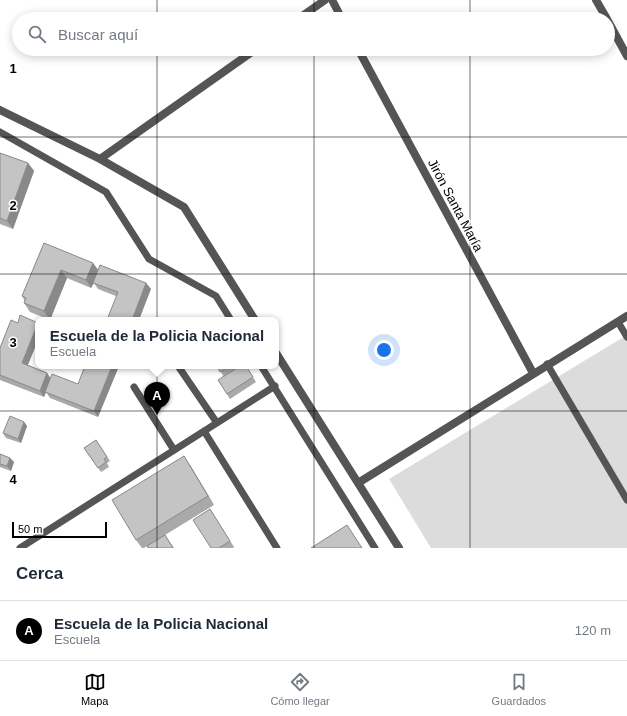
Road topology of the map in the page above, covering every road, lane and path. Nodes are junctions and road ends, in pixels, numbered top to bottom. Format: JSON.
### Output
{"nodes":[{"id":1,"x":325,"y":0,"type":"edge"},
{"id":2,"x":332,"y":0,"type":"edge"},
{"id":3,"x":596,"y":0,"type":"edge"},
{"id":4,"x":308,"y":12,"type":"edge"},
{"id":5,"x":338,"y":12,"type":"edge"},
{"id":6,"x":603,"y":12,"type":"edge"},
{"id":7,"x":615,"y":34,"type":"edge"},
{"id":8,"x":246,"y":56,"type":"edge"},
{"id":9,"x":362,"y":56,"type":"edge"},
{"id":10,"x":627,"y":56,"type":"edge"},
{"id":11,"x":0,"y":110,"type":"edge"},
{"id":12,"x":0,"y":132,"type":"edge"},
{"id":13,"x":100,"y":158,"type":"junction"},
{"id":14,"x":627,"y":316,"type":"edge"},
{"id":15,"x":230,"y":317,"type":"edge"},
{"id":16,"x":253,"y":317,"type":"edge"},
{"id":17,"x":618,"y":322,"type":"junction"},
{"id":18,"x":627,"y":337,"type":"edge"},
{"id":19,"x":279,"y":358,"type":"edge"},
{"id":20,"x":547,"y":364,"type":"junction"},
{"id":21,"x":180,"y":369,"type":"edge"},
{"id":22,"x":263,"y":369,"type":"edge"},
{"id":23,"x":533,"y":373,"type":"junction"},
{"id":24,"x":275,"y":386,"type":"junction"},
{"id":25,"x":134,"y":387,"type":"dead end"},
{"id":26,"x":218,"y":423,"type":"junction"},
{"id":27,"x":204,"y":431,"type":"junction"},
{"id":28,"x":174,"y":450,"type":"junction"},
{"id":29,"x":358,"y":483,"type":"junction"},
{"id":30,"x":627,"y":500,"type":"edge"},
{"id":31,"x":20,"y":548,"type":"edge"},
{"id":32,"x":277,"y":548,"type":"edge"},
{"id":33,"x":375,"y":548,"type":"edge"},
{"id":34,"x":399,"y":548,"type":"edge"}],
"edges":[{"from":1,"to":4,"type":"street"},
{"from":2,"to":5,"type":"street"},
{"from":3,"to":6,"type":"street"},
{"from":7,"to":10,"type":"street"},
{"from":8,"to":13,"type":"street"},
{"from":9,"to":23,"type":"street","name":"Jirón Santa María"},
{"from":11,"to":13,"type":"street"},
{"from":12,"to":15,"type":"lane"},
{"from":13,"to":16,"type":"street"},
{"from":14,"to":17,"type":"street"},
{"from":17,"to":18,"type":"lane"},
{"from":17,"to":20,"type":"street"},
{"from":19,"to":29,"type":"street"},
{"from":20,"to":23,"type":"street"},
{"from":20,"to":30,"type":"lane"},
{"from":21,"to":26,"type":"lane"},
{"from":22,"to":24,"type":"lane"},
{"from":23,"to":29,"type":"street"},
{"from":24,"to":26,"type":"lane"},
{"from":24,"to":33,"type":"lane"},
{"from":25,"to":28,"type":"lane"},
{"from":26,"to":27,"type":"lane"},
{"from":27,"to":28,"type":"lane"},
{"from":27,"to":32,"type":"lane"},
{"from":28,"to":31,"type":"lane"},
{"from":29,"to":34,"type":"street"}]}
